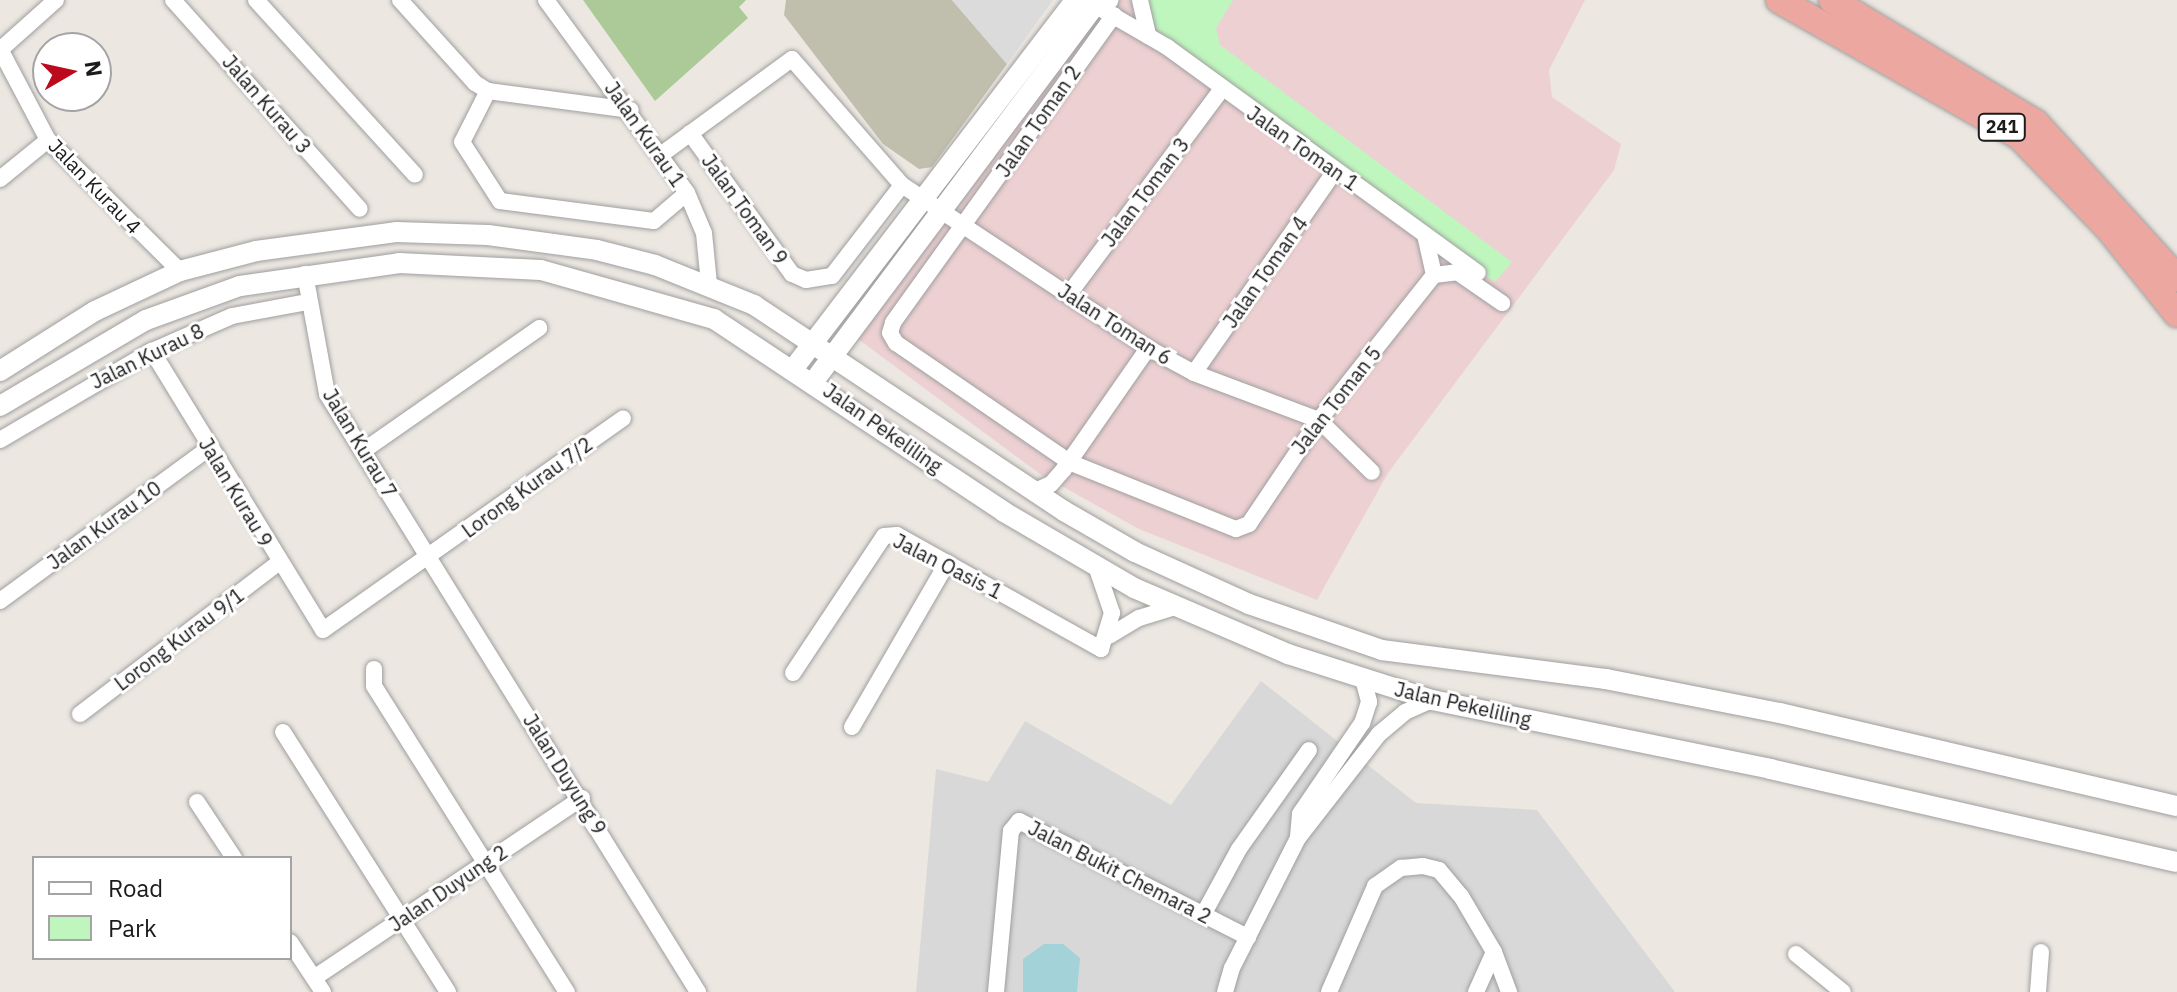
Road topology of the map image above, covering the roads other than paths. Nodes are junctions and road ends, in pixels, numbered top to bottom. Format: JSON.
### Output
{"nodes":[{"id":1,"x":56,"y":0,"type":"edge"},
{"id":2,"x":173,"y":0,"type":"edge"},
{"id":3,"x":256,"y":0,"type":"edge"},
{"id":4,"x":400,"y":0,"type":"edge"},
{"id":5,"x":546,"y":0,"type":"edge"},
{"id":6,"x":1075,"y":0,"type":"edge"},
{"id":7,"x":1140,"y":0,"type":"edge"},
{"id":8,"x":1779,"y":0,"type":"edge"},
{"id":9,"x":1832,"y":0,"type":"edge"},
{"id":10,"x":1101,"y":5,"type":"edge"},
{"id":11,"x":1148,"y":36,"type":"junction"},
{"id":12,"x":0,"y":50,"type":"edge"},
{"id":13,"x":1044,"y":76,"type":"junction"},
{"id":14,"x":1062,"y":87,"type":"junction"},
{"id":15,"x":1221,"y":90,"type":"junction"},
{"id":16,"x":488,"y":91,"type":"junction"},
{"id":17,"x":631,"y":110,"type":"junction"},
{"id":18,"x":690,"y":133,"type":"junction"},
{"id":19,"x":48,"y":140,"type":"junction"},
{"id":20,"x":662,"y":154,"type":"junction"},
{"id":21,"x":1335,"y":171,"type":"junction"},
{"id":22,"x":415,"y":175,"type":"dead end"},
{"id":23,"x":0,"y":179,"type":"edge"},
{"id":24,"x":902,"y":185,"type":"junction"},
{"id":25,"x":687,"y":193,"type":"junction"},
{"id":26,"x":924,"y":201,"type":"junction"},
{"id":27,"x":360,"y":209,"type":"dead end"},
{"id":28,"x":943,"y":214,"type":"junction"},
{"id":29,"x":963,"y":226,"type":"junction"},
{"id":30,"x":1425,"y":235,"type":"junction"},
{"id":31,"x":180,"y":271,"type":"junction"},
{"id":32,"x":305,"y":274,"type":"junction"},
{"id":33,"x":1434,"y":275,"type":"junction"},
{"id":34,"x":2177,"y":278,"type":"edge"},
{"id":35,"x":709,"y":284,"type":"junction"},
{"id":36,"x":1069,"y":294,"type":"junction"},
{"id":37,"x":307,"y":302,"type":"junction"},
{"id":38,"x":2177,"y":314,"type":"edge"},
{"id":39,"x":539,"y":328,"type":"dead end"},
{"id":40,"x":814,"y":344,"type":"junction"},
{"id":41,"x":1148,"y":348,"type":"junction"},
{"id":42,"x":152,"y":351,"type":"junction"},
{"id":43,"x":833,"y":356,"type":"junction"},
{"id":44,"x":794,"y":368,"type":"junction"},
{"id":45,"x":0,"y":371,"type":"edge"},
{"id":46,"x":1194,"y":373,"type":"junction"},
{"id":47,"x":814,"y":381,"type":"junction"},
{"id":48,"x":0,"y":406,"type":"edge"},
{"id":49,"x":623,"y":418,"type":"dead end"},
{"id":50,"x":1319,"y":420,"type":"junction"},
{"id":51,"x":0,"y":440,"type":"edge"},
{"id":52,"x":208,"y":449,"type":"junction"},
{"id":53,"x":363,"y":451,"type":"junction"},
{"id":54,"x":1066,"y":466,"type":"junction"},
{"id":55,"x":1372,"y":472,"type":"dead end"},
{"id":56,"x":1035,"y":491,"type":"junction"},
{"id":57,"x":1064,"y":511,"type":"junction"},
{"id":58,"x":430,"y":557,"type":"junction"},
{"id":59,"x":278,"y":563,"type":"junction"},
{"id":60,"x":947,"y":563,"type":"junction"},
{"id":61,"x":1096,"y":566,"type":"junction"},
{"id":62,"x":0,"y":601,"type":"edge"},
{"id":63,"x":1176,"y":607,"type":"junction"},
{"id":64,"x":323,"y":630,"type":"joint"},
{"id":65,"x":1109,"y":636,"type":"junction"},
{"id":66,"x":374,"y":669,"type":"dead end"},
{"id":67,"x":793,"y":673,"type":"dead end"},
{"id":68,"x":1363,"y":679,"type":"junction"},
{"id":69,"x":1432,"y":700,"type":"junction"},
{"id":70,"x":80,"y":714,"type":"dead end"},
{"id":71,"x":852,"y":727,"type":"dead end"},
{"id":72,"x":283,"y":732,"type":"dead end"},
{"id":73,"x":1309,"y":750,"type":"dead end"},
{"id":74,"x":582,"y":798,"type":"junction"},
{"id":75,"x":197,"y":802,"type":"dead end"},
{"id":76,"x":2177,"y":806,"type":"edge"},
{"id":77,"x":1298,"y":838,"type":"junction"},
{"id":78,"x":233,"y":856,"type":"edge"},
{"id":79,"x":2177,"y":862,"type":"edge"},
{"id":80,"x":484,"y":864,"type":"junction"},
{"id":81,"x":1203,"y":915,"type":"junction"},
{"id":82,"x":402,"y":920,"type":"junction"},
{"id":83,"x":1248,"y":937,"type":"junction"},
{"id":84,"x":292,"y":945,"type":"edge"},
{"id":85,"x":1494,"y":952,"type":"junction"},
{"id":86,"x":2041,"y":952,"type":"dead end"},
{"id":87,"x":1796,"y":954,"type":"dead end"},
{"id":88,"x":319,"y":985,"type":"edge"},
{"id":89,"x":448,"y":992,"type":"edge"},
{"id":90,"x":567,"y":992,"type":"edge"},
{"id":91,"x":698,"y":992,"type":"edge"},
{"id":92,"x":996,"y":992,"type":"edge"},
{"id":93,"x":1225,"y":992,"type":"edge"},
{"id":94,"x":1329,"y":992,"type":"edge"},
{"id":95,"x":1476,"y":992,"type":"edge"},
{"id":96,"x":1509,"y":992,"type":"edge"},
{"id":97,"x":1843,"y":992,"type":"edge"},
{"id":98,"x":2038,"y":992,"type":"edge"}],
"edges":[{"from":1,"to":12,"type":"street"},
{"from":2,"to":27,"type":"street","name":"Jalan Kurau 3"},
{"from":3,"to":22,"type":"street"},
{"from":4,"to":16,"type":"street"},
{"from":5,"to":17,"type":"street","name":"Jalan Kurau 1"},
{"from":6,"to":26,"type":"street"},
{"from":7,"to":11,"type":"street"},
{"from":8,"to":38,"type":"highway","number":"241"},
{"from":9,"to":34,"type":"highway","number":"241"},
{"from":10,"to":11,"type":"street","name":"Jalan Toman 1"},
{"from":10,"to":13,"type":"street"},
{"from":10,"to":14,"type":"street","name":"Jalan Toman 2"},
{"from":11,"to":15,"type":"street","name":"Jalan Toman 1"},
{"from":12,"to":19,"type":"street","name":"Jalan Kurau 4"},
{"from":13,"to":14,"type":"street"},
{"from":13,"to":28,"type":"street"},
{"from":14,"to":29,"type":"street","name":"Jalan Toman 2"},
{"from":15,"to":21,"type":"street","name":"Jalan Toman 1"},
{"from":15,"to":36,"type":"street","name":"Jalan Toman 3"},
{"from":16,"to":17,"type":"street"},
{"from":16,"to":25,"type":"street"},
{"from":17,"to":20,"type":"street","name":"Jalan Kurau 1"},
{"from":18,"to":20,"type":"street"},
{"from":18,"to":24,"type":"street","name":"Jalan Toman 6"},
{"from":18,"to":24,"type":"street","name":"Jalan Toman 9"},
{"from":19,"to":23,"type":"street"},
{"from":19,"to":31,"type":"street","name":"Jalan Kurau 4"},
{"from":20,"to":25,"type":"street","name":"Jalan Kurau 1"},
{"from":21,"to":30,"type":"street","name":"Jalan Toman 1"},
{"from":21,"to":46,"type":"street","name":"Jalan Toman 4"},
{"from":24,"to":26,"type":"street","name":"Jalan Toman 6"},
{"from":25,"to":35,"type":"street","name":"Jalan Kurau 1"},
{"from":26,"to":28,"type":"street","name":"Jalan Toman 6"},
{"from":26,"to":40,"type":"street"},
{"from":28,"to":29,"type":"street","name":"Jalan Toman 6"},
{"from":28,"to":43,"type":"street"},
{"from":29,"to":36,"type":"street","name":"Jalan Toman 6"},
{"from":29,"to":54,"type":"street","name":"Jalan Toman 2"},
{"from":30,"to":33,"type":"street"},
{"from":30,"to":33,"type":"street","name":"Jalan Toman 1"},
{"from":31,"to":35,"type":"street","name":"Jalan Pekeliling"},
{"from":31,"to":45,"type":"street","name":"Jalan Pekeliling"},
{"from":32,"to":37,"type":"street","name":"Jalan Kurau 7"},
{"from":32,"to":44,"type":"street","name":"Jalan Pekeliling"},
{"from":32,"to":48,"type":"street","name":"Jalan Pekeliling"},
{"from":33,"to":50,"type":"street","name":"Jalan Toman 5"},
{"from":35,"to":40,"type":"street","name":"Jalan Pekeliling"},
{"from":36,"to":41,"type":"street","name":"Jalan Toman 6"},
{"from":37,"to":42,"type":"street","name":"Jalan Kurau 8"},
{"from":37,"to":53,"type":"street","name":"Jalan Kurau 7"},
{"from":39,"to":53,"type":"street"},
{"from":40,"to":43,"type":"street","name":"Jalan Pekeliling"},
{"from":40,"to":44,"type":"street"},
{"from":41,"to":46,"type":"street","name":"Jalan Toman 6"},
{"from":41,"to":54,"type":"street"},
{"from":42,"to":51,"type":"street","name":"Jalan Kurau 8"},
{"from":42,"to":52,"type":"street","name":"Jalan Kurau 9"},
{"from":43,"to":47,"type":"street"},
{"from":43,"to":56,"type":"street","name":"Jalan Pekeliling"},
{"from":44,"to":47,"type":"street","name":"Jalan Pekeliling"},
{"from":46,"to":50,"type":"street","name":"Jalan Toman 6"},
{"from":47,"to":61,"type":"street","name":"Jalan Pekeliling"},
{"from":49,"to":58,"type":"street","name":"Lorong Kurau 7/2"},
{"from":50,"to":54,"type":"street","name":"Jalan Toman 5"},
{"from":50,"to":55,"type":"street","name":"Jalan Toman 6"},
{"from":52,"to":59,"type":"street","name":"Jalan Kurau 9"},
{"from":52,"to":62,"type":"street","name":"Jalan Kurau 10"},
{"from":53,"to":58,"type":"street","name":"Jalan Kurau 7"},
{"from":54,"to":56,"type":"street"},
{"from":54,"to":57,"type":"street"},
{"from":56,"to":57,"type":"street","name":"Jalan Pekeliling"},
{"from":57,"to":76,"type":"street","name":"Jalan Pekeliling"},
{"from":58,"to":64,"type":"street","name":"Lorong Kurau 7/2"},
{"from":58,"to":74,"type":"street","name":"Jalan Duyung 9"},
{"from":59,"to":64,"type":"street","name":"Jalan Kurau 9"},
{"from":59,"to":70,"type":"street","name":"Lorong Kurau 9/1"},
{"from":60,"to":65,"type":"street","name":"Jalan Oasis 1"},
{"from":60,"to":67,"type":"street","name":"Jalan Oasis 1"},
{"from":60,"to":71,"type":"street"},
{"from":61,"to":63,"type":"street","name":"Jalan Pekeliling"},
{"from":61,"to":65,"type":"street"},
{"from":63,"to":65,"type":"street","name":"Jalan Oasis 1"},
{"from":63,"to":68,"type":"street","name":"Jalan Pekeliling"},
{"from":66,"to":80,"type":"street"},
{"from":68,"to":69,"type":"street","name":"Jalan Pekeliling"},
{"from":68,"to":77,"type":"street"},
{"from":69,"to":77,"type":"street"},
{"from":69,"to":79,"type":"street","name":"Jalan Pekeliling"},
{"from":72,"to":82,"type":"street"},
{"from":73,"to":81,"type":"street"},
{"from":74,"to":80,"type":"street","name":"Jalan Duyung 2"},
{"from":74,"to":91,"type":"street","name":"Jalan Duyung 9"},
{"from":75,"to":78,"type":"street"},
{"from":77,"to":83,"type":"street"},
{"from":80,"to":82,"type":"street","name":"Jalan Duyung 2"},
{"from":80,"to":90,"type":"street"},
{"from":81,"to":83,"type":"street","name":"Jalan Bukit Chemara 2"},
{"from":81,"to":92,"type":"street","name":"Jalan Bukit Chemara 2"},
{"from":82,"to":88,"type":"street","name":"Jalan Duyung 2"},
{"from":82,"to":89,"type":"street"},
{"from":83,"to":93,"type":"street"},
{"from":84,"to":88,"type":"street"},
{"from":85,"to":94,"type":"street"},
{"from":85,"to":95,"type":"street"},
{"from":85,"to":96,"type":"street"},
{"from":86,"to":98,"type":"street"},
{"from":87,"to":97,"type":"street"}]}
